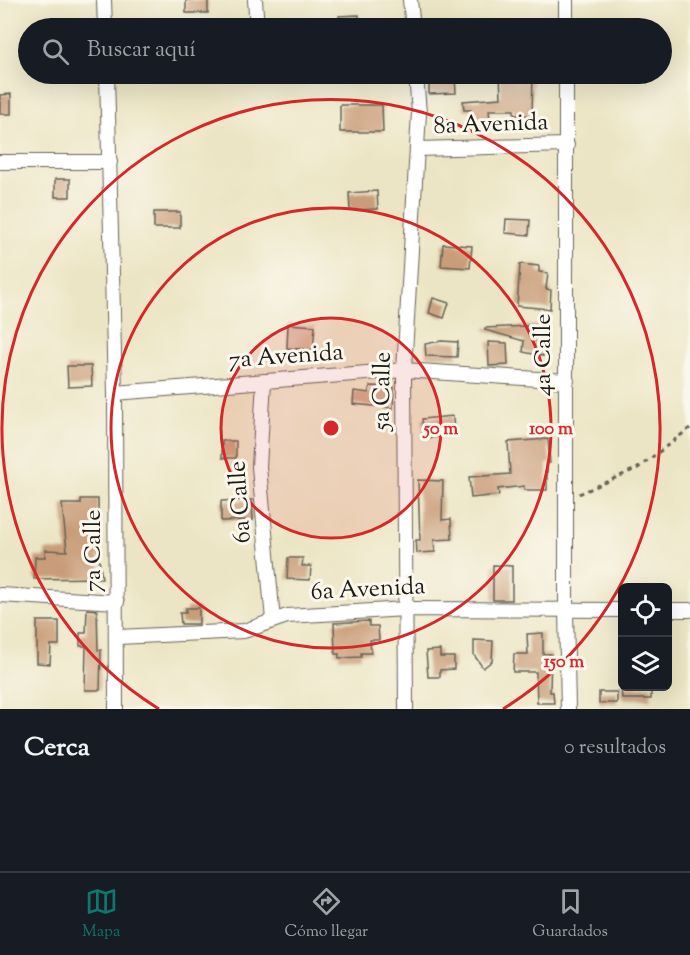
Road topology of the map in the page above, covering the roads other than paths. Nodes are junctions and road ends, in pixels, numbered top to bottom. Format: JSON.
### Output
{"nodes":[{"id":1,"x":104,"y":0,"type":"edge"},
{"id":2,"x":255,"y":0,"type":"edge"},
{"id":3,"x":410,"y":0,"type":"edge"},
{"id":4,"x":566,"y":0,"type":"edge"},
{"id":5,"x":105,"y":18,"type":"edge"},
{"id":6,"x":256,"y":18,"type":"edge"},
{"id":7,"x":411,"y":18,"type":"edge"},
{"id":8,"x":566,"y":18,"type":"edge"},
{"id":9,"x":107,"y":84,"type":"edge"},
{"id":10,"x":417,"y":84,"type":"edge"},
{"id":11,"x":566,"y":84,"type":"edge"},
{"id":12,"x":567,"y":145,"type":"junction"},
{"id":13,"x":417,"y":149,"type":"junction"},
{"id":14,"x":0,"y":162,"type":"edge"},
{"id":15,"x":110,"y":162,"type":"junction"},
{"id":16,"x":404,"y":370,"type":"junction"},
{"id":17,"x":264,"y":381,"type":"junction"},
{"id":18,"x":567,"y":381,"type":"junction"},
{"id":19,"x":115,"y":393,"type":"junction"},
{"id":20,"x":0,"y":595,"type":"edge"},
{"id":21,"x":117,"y":602,"type":"junction"},
{"id":22,"x":406,"y":609,"type":"junction"},
{"id":23,"x":566,"y":610,"type":"junction"},
{"id":24,"x":618,"y":610,"type":"edge"},
{"id":25,"x":672,"y":610,"type":"edge"},
{"id":26,"x":690,"y":610,"type":"edge"},
{"id":27,"x":273,"y":620,"type":"junction"},
{"id":28,"x":118,"y":637,"type":"junction"},
{"id":29,"x":116,"y":709,"type":"edge"},
{"id":30,"x":406,"y":709,"type":"edge"},
{"id":31,"x":568,"y":709,"type":"edge"}],
"edges":[{"from":1,"to":5,"type":"street"},
{"from":2,"to":6,"type":"street"},
{"from":3,"to":7,"type":"street"},
{"from":4,"to":8,"type":"street"},
{"from":9,"to":15,"type":"street","name":"7a Calle"},
{"from":10,"to":13,"type":"street","name":"5a Calle"},
{"from":11,"to":12,"type":"street","name":"4a Calle"},
{"from":12,"to":13,"type":"street","name":"8a Avenida"},
{"from":12,"to":18,"type":"street","name":"4a Calle"},
{"from":13,"to":16,"type":"street","name":"5a Calle"},
{"from":14,"to":15,"type":"street"},
{"from":15,"to":19,"type":"street","name":"7a Calle"},
{"from":16,"to":17,"type":"street","name":"7a Avenida"},
{"from":16,"to":18,"type":"street","name":"7a Avenida"},
{"from":16,"to":22,"type":"street","name":"5a Calle"},
{"from":17,"to":19,"type":"street","name":"7a Avenida"},
{"from":17,"to":27,"type":"street","name":"6a Calle"},
{"from":18,"to":23,"type":"street","name":"4a Calle"},
{"from":19,"to":21,"type":"street","name":"7a Calle"},
{"from":20,"to":21,"type":"street"},
{"from":21,"to":28,"type":"street","name":"7a Calle"},
{"from":22,"to":23,"type":"street","name":"6a Avenida"},
{"from":22,"to":27,"type":"street","name":"6a Avenida"},
{"from":22,"to":30,"type":"street","name":"5a Calle"},
{"from":23,"to":24,"type":"street","name":"6a Avenida"},
{"from":23,"to":31,"type":"street","name":"4a Calle"},
{"from":25,"to":26,"type":"street"},
{"from":27,"to":28,"type":"street","name":"6a Avenida"},
{"from":28,"to":29,"type":"street","name":"7a Calle"}]}
